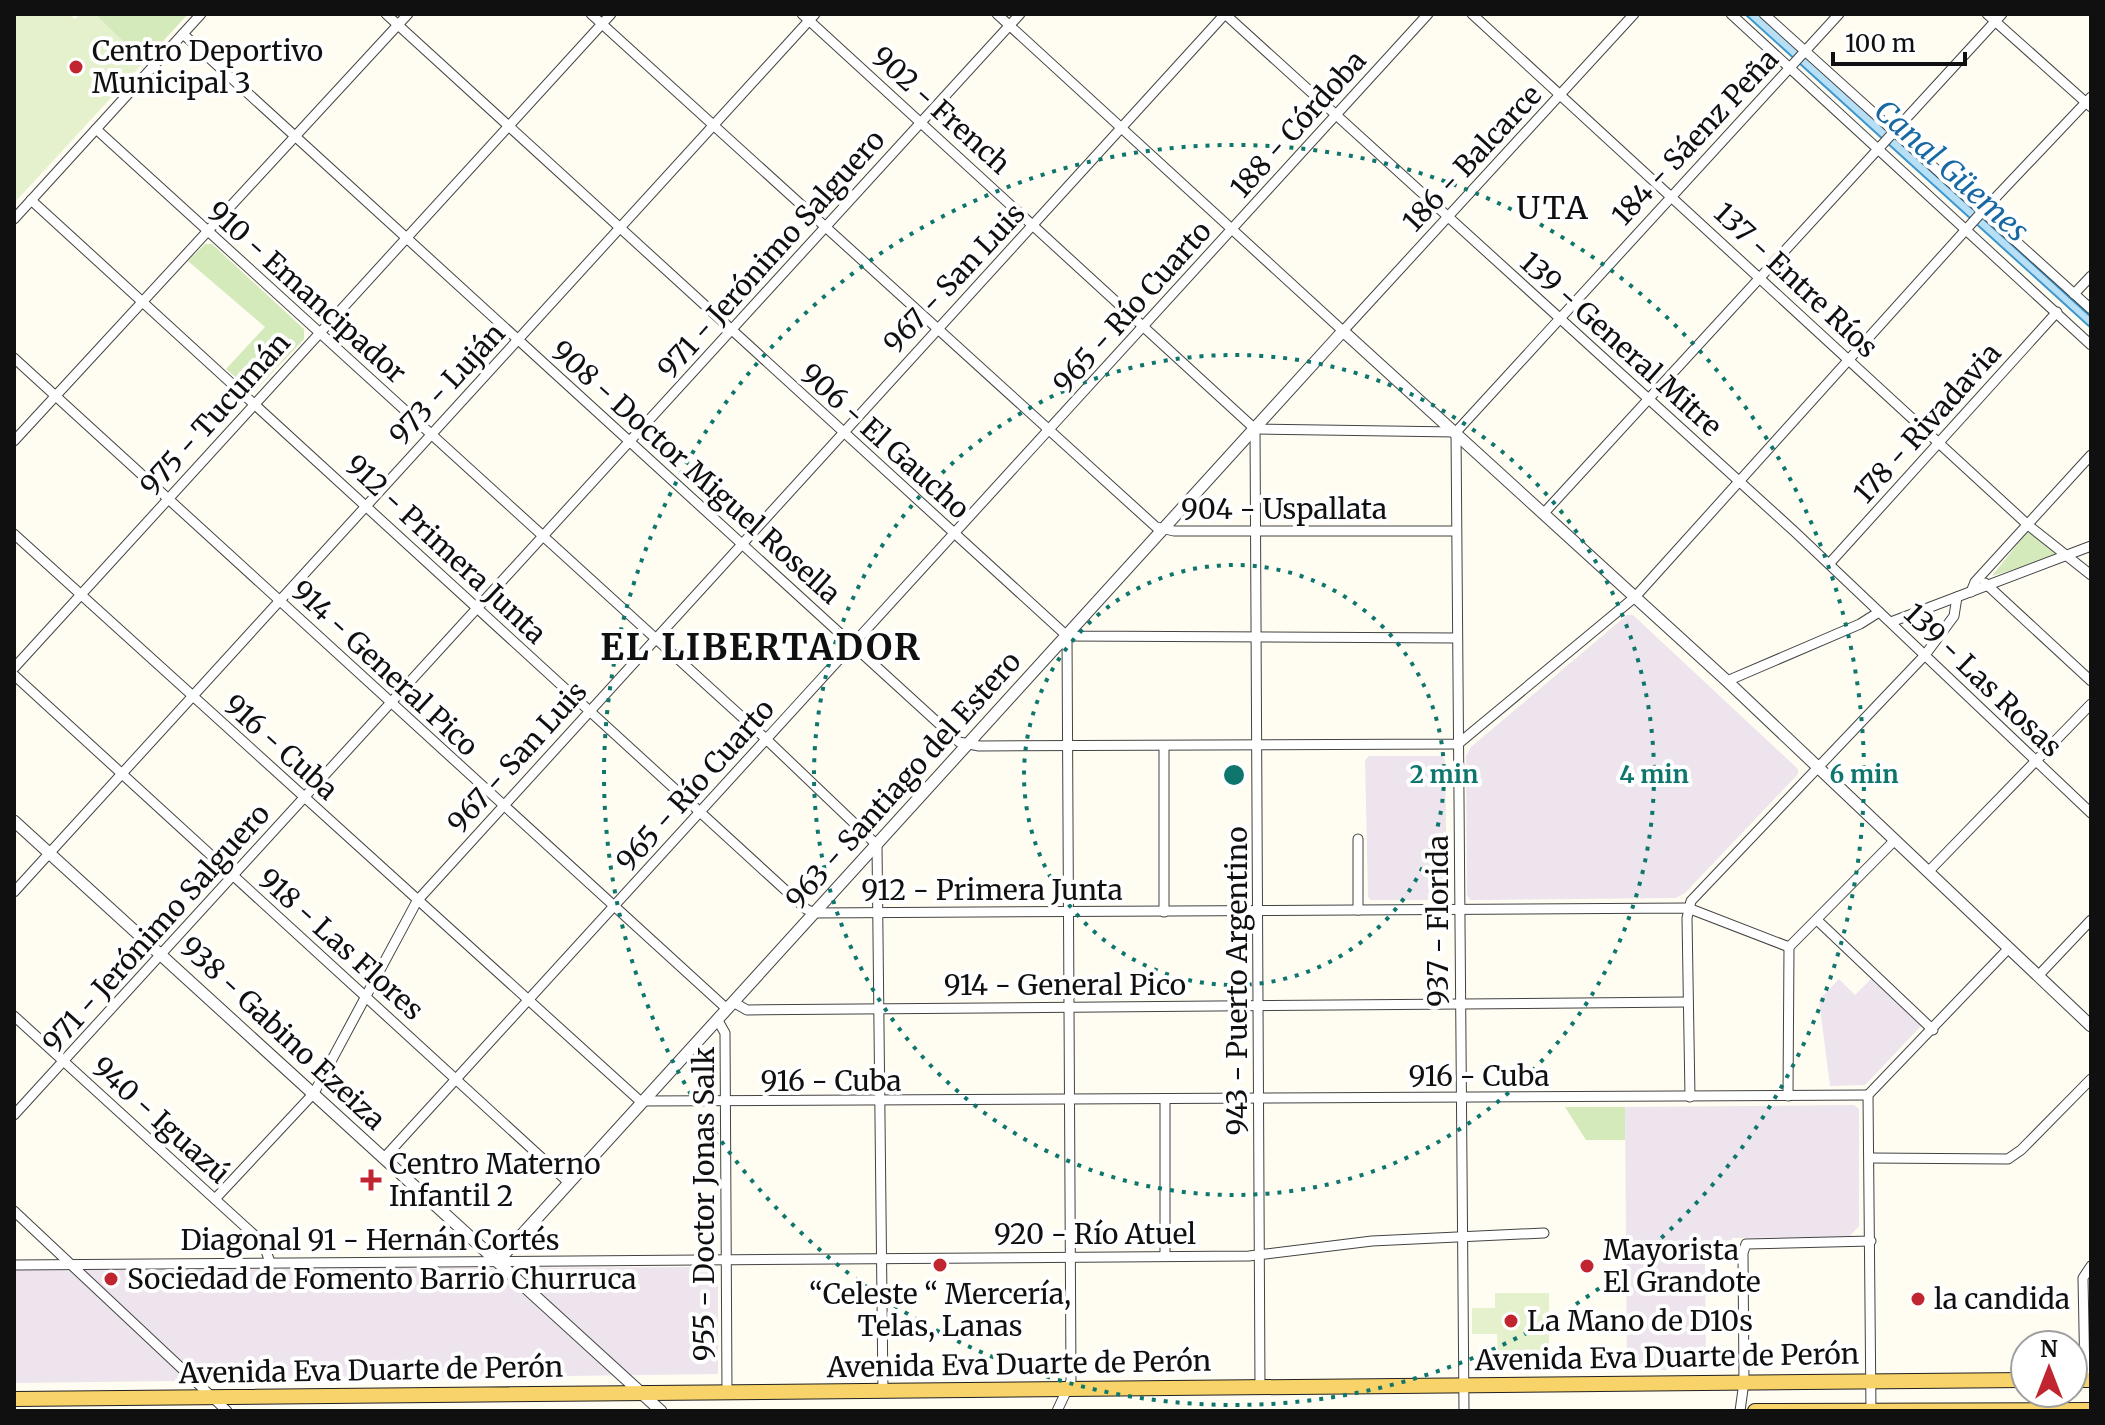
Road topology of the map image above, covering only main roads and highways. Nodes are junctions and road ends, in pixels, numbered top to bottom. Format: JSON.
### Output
{"nodes":[{"id":1,"x":2009,"y":1380,"type":"edge"},
{"id":2,"x":14,"y":1399,"type":"edge"},
{"id":3,"x":1871,"y":1410,"type":"edge"},
{"id":4,"x":2091,"y":1410,"type":"edge"},
{"id":5,"x":1755,"y":1411,"type":"edge"},
{"id":6,"x":2040,"y":1411,"type":"edge"}],
"edges":[{"from":1,"to":2,"type":"main road","name":"Avenida Eva Duarte de Perón"},
{"from":3,"to":5,"type":"main road","name":"Avenida Eva Duarte de Perón"},
{"from":3,"to":6,"type":"main road","name":"Avenida Eva Duarte de Perón"},
{"from":4,"to":6,"type":"main road","name":"Avenida Eva Duarte de Perón"}]}
